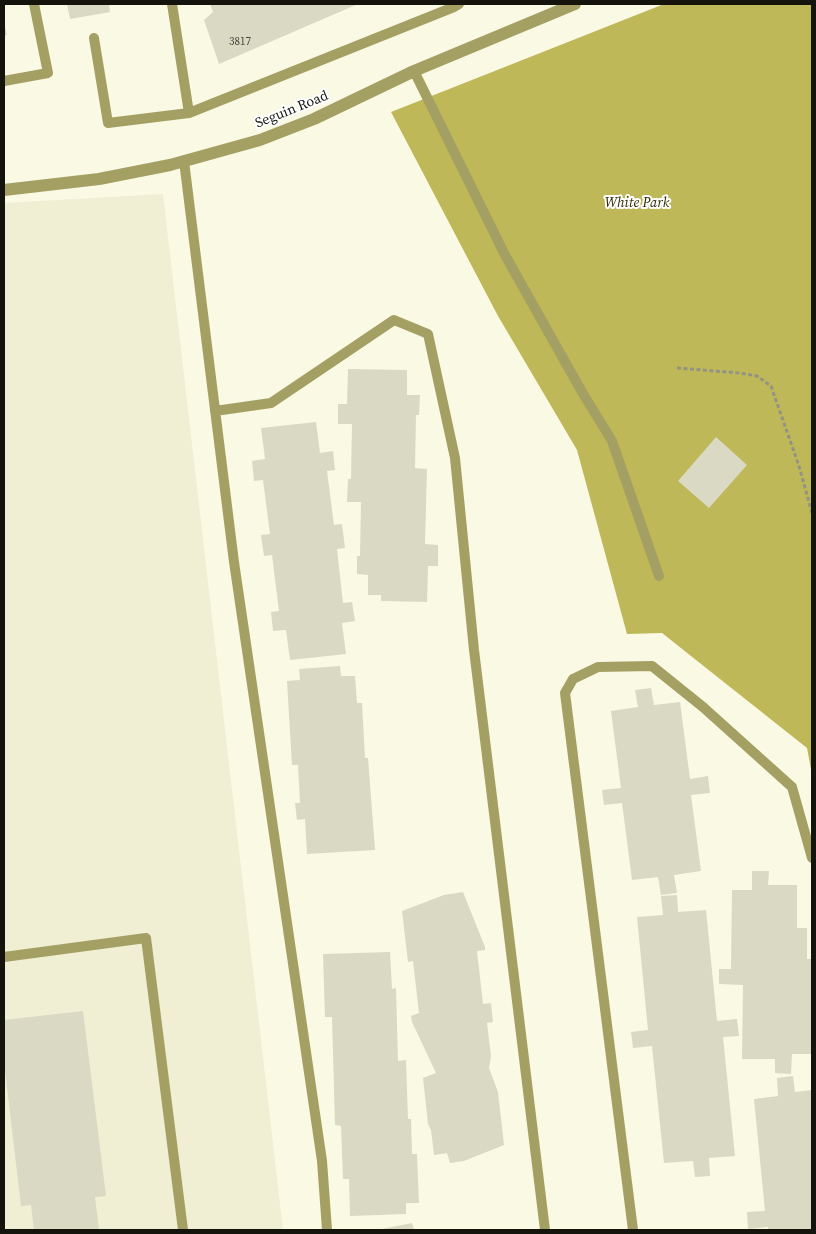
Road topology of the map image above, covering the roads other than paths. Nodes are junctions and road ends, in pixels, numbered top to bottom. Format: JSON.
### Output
{"nodes":[{"id":1,"x":34,"y":4,"type":"edge"},
{"id":2,"x":172,"y":4,"type":"edge"},
{"id":3,"x":459,"y":4,"type":"edge"},
{"id":4,"x":575,"y":4,"type":"edge"},
{"id":5,"x":94,"y":38,"type":"dead end"},
{"id":6,"x":414,"y":71,"type":"junction"},
{"id":7,"x":4,"y":81,"type":"edge"},
{"id":8,"x":189,"y":113,"type":"junction"},
{"id":9,"x":184,"y":161,"type":"junction"},
{"id":10,"x":4,"y":190,"type":"edge"},
{"id":11,"x":215,"y":410,"type":"junction"},
{"id":12,"x":659,"y":576,"type":"dead end"},
{"id":13,"x":812,"y":858,"type":"edge"},
{"id":14,"x":4,"y":957,"type":"edge"},
{"id":15,"x":183,"y":1230,"type":"edge"},
{"id":16,"x":327,"y":1230,"type":"edge"},
{"id":17,"x":545,"y":1230,"type":"edge"},
{"id":18,"x":633,"y":1230,"type":"edge"}],
"edges":[{"from":1,"to":7,"type":"lane"},
{"from":2,"to":8,"type":"lane"},
{"from":3,"to":8,"type":"lane"},
{"from":4,"to":6,"type":"street","name":"Seguin Road"},
{"from":5,"to":8,"type":"lane"},
{"from":6,"to":9,"type":"street","name":"Seguin Road"},
{"from":6,"to":12,"type":"lane"},
{"from":9,"to":10,"type":"street","name":"Seguin Road"},
{"from":9,"to":11,"type":"lane"},
{"from":11,"to":16,"type":"lane"},
{"from":11,"to":17,"type":"lane"},
{"from":13,"to":18,"type":"lane"},
{"from":14,"to":15,"type":"lane"}]}
